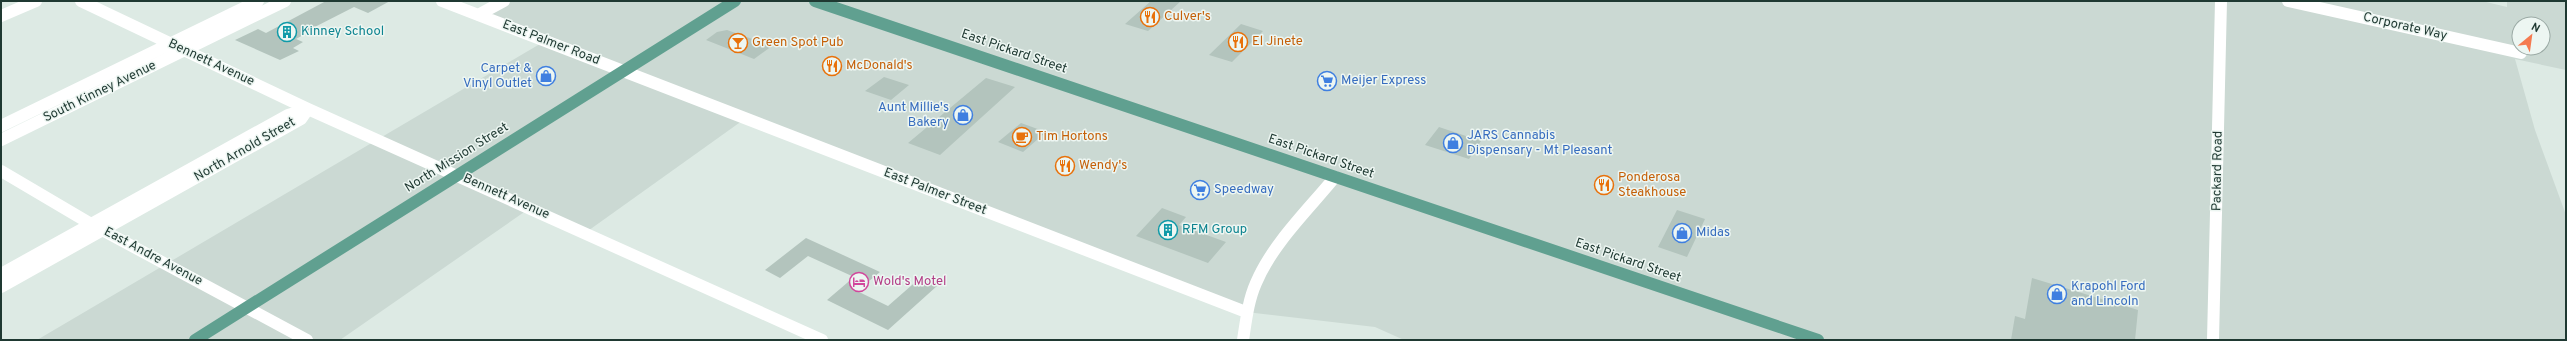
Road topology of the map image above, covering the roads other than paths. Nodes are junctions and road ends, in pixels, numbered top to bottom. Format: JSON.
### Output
{"nodes":[{"id":1,"x":36,"y":1,"type":"edge"},
{"id":2,"x":81,"y":1,"type":"edge"},
{"id":3,"x":258,"y":1,"type":"edge"},
{"id":4,"x":285,"y":1,"type":"edge"},
{"id":5,"x":442,"y":1,"type":"edge"},
{"id":6,"x":504,"y":1,"type":"edge"},
{"id":7,"x":735,"y":1,"type":"edge"},
{"id":8,"x":815,"y":1,"type":"edge"},
{"id":9,"x":2221,"y":1,"type":"edge"},
{"id":10,"x":2288,"y":1,"type":"edge"},
{"id":11,"x":478,"y":15,"type":"junction"},
{"id":12,"x":1,"y":16,"type":"edge"},
{"id":13,"x":170,"y":44,"type":"junction"},
{"id":14,"x":186,"y":50,"type":"junction"},
{"id":15,"x":2511,"y":51,"type":"edge"},
{"id":16,"x":623,"y":71,"type":"junction"},
{"id":17,"x":308,"y":109,"type":"junction"},
{"id":18,"x":1,"y":126,"type":"edge"},
{"id":19,"x":1,"y":140,"type":"edge"},
{"id":20,"x":1,"y":172,"type":"edge"},
{"id":21,"x":456,"y":174,"type":"junction"},
{"id":22,"x":1335,"y":177,"type":"junction"},
{"id":23,"x":91,"y":224,"type":"junction"},
{"id":24,"x":103,"y":230,"type":"junction"},
{"id":25,"x":1,"y":274,"type":"edge"},
{"id":26,"x":1,"y":287,"type":"edge"},
{"id":27,"x":247,"y":307,"type":"junction"},
{"id":28,"x":1246,"y":312,"type":"junction"},
{"id":29,"x":195,"y":340,"type":"edge"},
{"id":30,"x":307,"y":340,"type":"edge"},
{"id":31,"x":822,"y":340,"type":"edge"},
{"id":32,"x":1244,"y":340,"type":"edge"},
{"id":33,"x":1818,"y":340,"type":"edge"},
{"id":34,"x":2213,"y":340,"type":"edge"}],
"edges":[{"from":1,"to":12,"type":"street"},
{"from":2,"to":13,"type":"street","name":"Bennett Avenue"},
{"from":3,"to":13,"type":"street"},
{"from":4,"to":14,"type":"street","name":"South Kinney Avenue"},
{"from":5,"to":11,"type":"street","name":"East Palmer Road"},
{"from":6,"to":11,"type":"street"},
{"from":7,"to":16,"type":"main road","name":"North Mission Street"},
{"from":8,"to":22,"type":"main road","name":"East Pickard Street"},
{"from":9,"to":34,"type":"street","name":"Packard Road"},
{"from":10,"to":15,"type":"street","name":"Corporate Way"},
{"from":11,"to":16,"type":"street","name":"East Palmer Road"},
{"from":13,"to":14,"type":"street","name":"Bennett Avenue"},
{"from":13,"to":18,"type":"street"},
{"from":14,"to":17,"type":"street","name":"Bennett Avenue"},
{"from":14,"to":19,"type":"street","name":"South Kinney Avenue"},
{"from":16,"to":21,"type":"main road","name":"North Mission Street"},
{"from":16,"to":28,"type":"street","name":"East Palmer Street"},
{"from":17,"to":21,"type":"street","name":"Bennett Avenue"},
{"from":17,"to":23,"type":"street","name":"North Arnold Street"},
{"from":17,"to":24,"type":"street","name":"North Arnold Street"},
{"from":20,"to":23,"type":"street","name":"East Andre Avenue"},
{"from":21,"to":27,"type":"main road","name":"North Mission Street"},
{"from":21,"to":31,"type":"street","name":"Bennett Avenue"},
{"from":22,"to":28,"type":"street"},
{"from":22,"to":33,"type":"main road","name":"East Pickard Street"},
{"from":23,"to":24,"type":"street","name":"East Andre Avenue"},
{"from":23,"to":25,"type":"street","name":"North Arnold Street"},
{"from":24,"to":26,"type":"street","name":"North Arnold Street"},
{"from":24,"to":27,"type":"street","name":"East Andre Avenue"},
{"from":27,"to":29,"type":"main road","name":"North Mission Street"},
{"from":27,"to":30,"type":"street","name":"East Andre Avenue"},
{"from":28,"to":32,"type":"street"}]}
